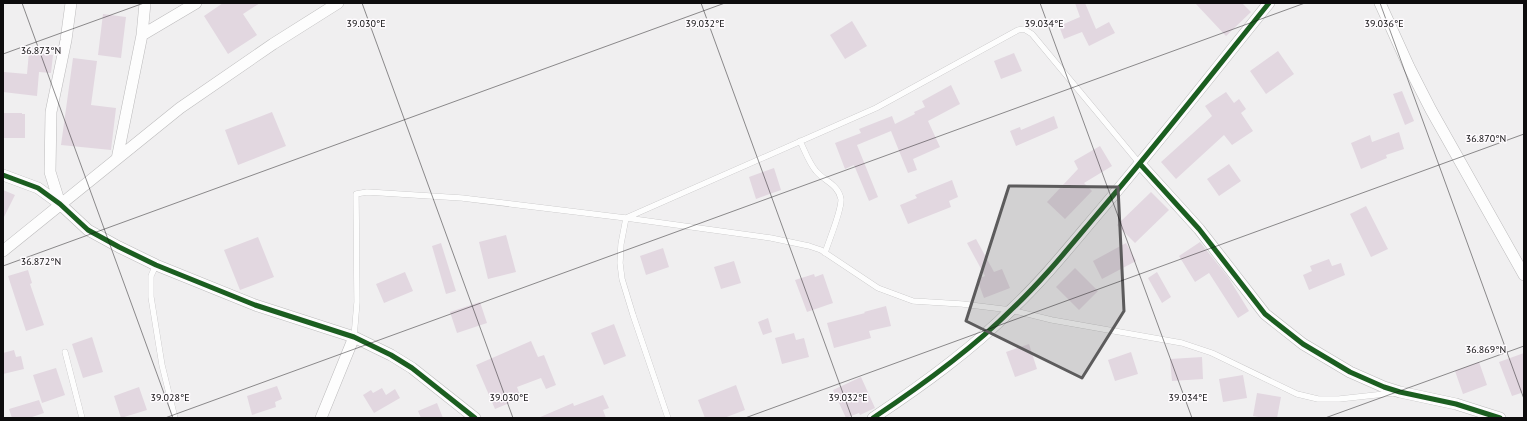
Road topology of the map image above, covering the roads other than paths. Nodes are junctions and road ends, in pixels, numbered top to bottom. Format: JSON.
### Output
{"nodes":[{"id":1,"x":71,"y":3,"type":"edge"},
{"id":2,"x":146,"y":3,"type":"edge"},
{"id":3,"x":196,"y":3,"type":"edge"},
{"id":4,"x":338,"y":3,"type":"edge"},
{"id":5,"x":1269,"y":3,"type":"edge"},
{"id":6,"x":1380,"y":3,"type":"edge"},
{"id":7,"x":142,"y":36,"type":"junction"},
{"id":8,"x":800,"y":141,"type":"junction"},
{"id":9,"x":117,"y":159,"type":"junction"},
{"id":10,"x":1140,"y":164,"type":"junction"},
{"id":11,"x":50,"y":172,"type":"junction"},
{"id":12,"x":3,"y":175,"type":"edge"},
{"id":13,"x":38,"y":188,"type":"junction"},
{"id":14,"x":60,"y":204,"type":"junction"},
{"id":15,"x":626,"y":218,"type":"junction"},
{"id":16,"x":3,"y":251,"type":"edge"},
{"id":17,"x":825,"y":253,"type":"junction"},
{"id":18,"x":156,"y":264,"type":"junction"},
{"id":19,"x":1524,"y":275,"type":"edge"},
{"id":20,"x":1011,"y":310,"type":"junction"},
{"id":21,"x":354,"y":337,"type":"junction"},
{"id":22,"x":65,"y":352,"type":"dead end"},
{"id":23,"x":1400,"y":392,"type":"junction"},
{"id":24,"x":82,"y":418,"type":"edge"},
{"id":25,"x":175,"y":418,"type":"edge"},
{"id":26,"x":321,"y":418,"type":"edge"},
{"id":27,"x":475,"y":418,"type":"edge"},
{"id":28,"x":668,"y":418,"type":"edge"},
{"id":29,"x":873,"y":418,"type":"edge"},
{"id":30,"x":1500,"y":418,"type":"edge"}],
"edges":[{"from":1,"to":11,"type":"street"},
{"from":2,"to":7,"type":"street"},
{"from":3,"to":7,"type":"street"},
{"from":4,"to":9,"type":"street"},
{"from":5,"to":10,"type":"street"},
{"from":6,"to":19,"type":"street"},
{"from":7,"to":9,"type":"street"},
{"from":8,"to":10,"type":"lane"},
{"from":8,"to":15,"type":"lane"},
{"from":8,"to":17,"type":"lane"},
{"from":9,"to":14,"type":"street"},
{"from":10,"to":20,"type":"street"},
{"from":10,"to":23,"type":"street"},
{"from":11,"to":13,"type":"street"},
{"from":11,"to":14,"type":"street"},
{"from":12,"to":13,"type":"street"},
{"from":13,"to":14,"type":"street"},
{"from":14,"to":16,"type":"street"},
{"from":14,"to":18,"type":"street"},
{"from":15,"to":17,"type":"lane"},
{"from":15,"to":21,"type":"lane"},
{"from":15,"to":28,"type":"lane"},
{"from":17,"to":20,"type":"lane"},
{"from":18,"to":21,"type":"street"},
{"from":18,"to":25,"type":"lane"},
{"from":20,"to":23,"type":"lane"},
{"from":20,"to":29,"type":"street"},
{"from":21,"to":26,"type":"street"},
{"from":21,"to":27,"type":"street"},
{"from":22,"to":24,"type":"lane"},
{"from":23,"to":30,"type":"street"}]}
